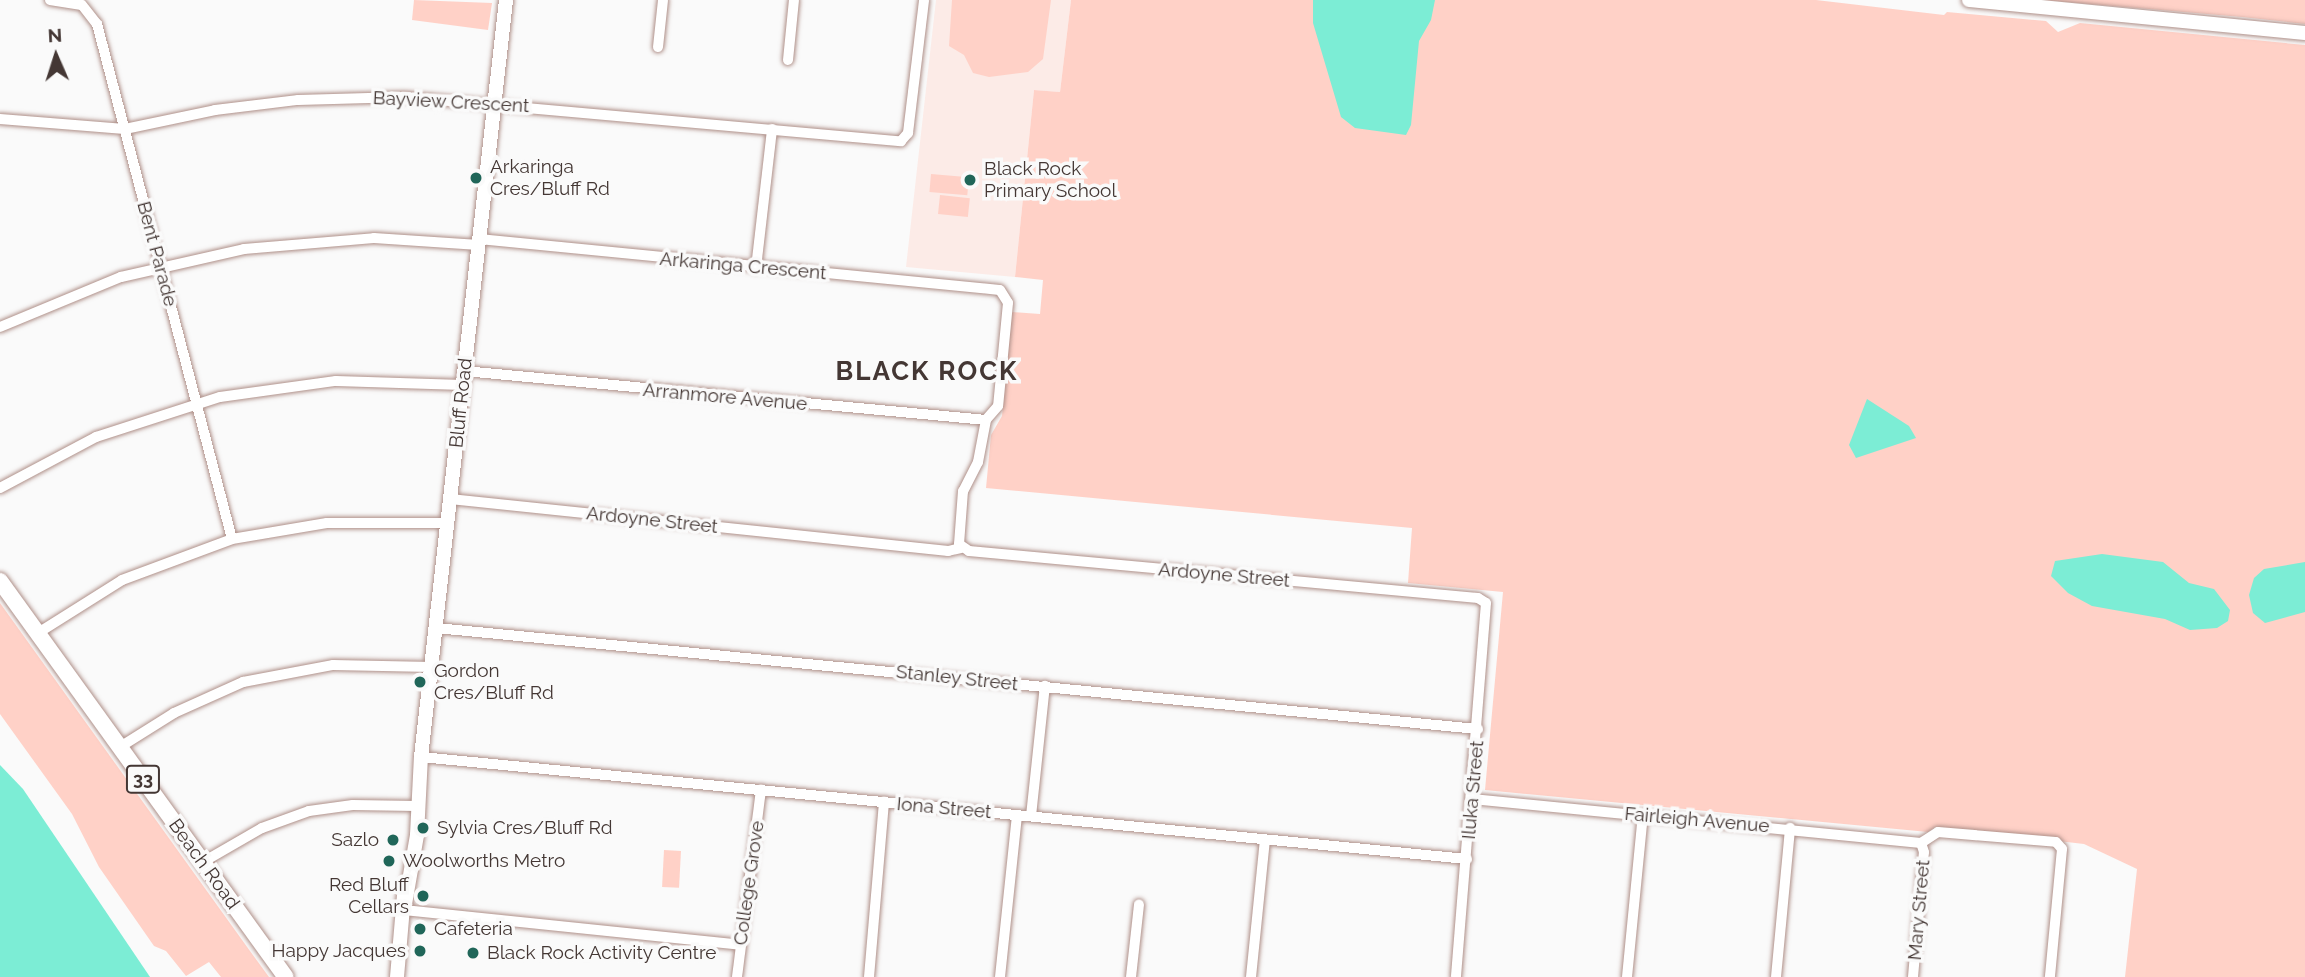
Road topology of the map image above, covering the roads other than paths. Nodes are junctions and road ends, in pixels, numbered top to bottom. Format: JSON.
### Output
{"nodes":[{"id":1,"x":50,"y":0,"type":"edge"},
{"id":2,"x":506,"y":0,"type":"edge"},
{"id":3,"x":663,"y":0,"type":"edge"},
{"id":4,"x":794,"y":0,"type":"edge"},
{"id":5,"x":924,"y":0,"type":"edge"},
{"id":6,"x":1969,"y":0,"type":"edge"},
{"id":7,"x":2305,"y":33,"type":"edge"},
{"id":8,"x":658,"y":47,"type":"dead end"},
{"id":9,"x":788,"y":60,"type":"dead end"},
{"id":10,"x":494,"y":103,"type":"junction"},
{"id":11,"x":0,"y":119,"type":"edge"},
{"id":12,"x":125,"y":129,"type":"junction"},
{"id":13,"x":772,"y":129,"type":"junction"},
{"id":14,"x":479,"y":242,"type":"junction"},
{"id":15,"x":160,"y":266,"type":"junction"},
{"id":16,"x":756,"y":268,"type":"junction"},
{"id":17,"x":0,"y":327,"type":"edge"},
{"id":18,"x":463,"y":378,"type":"junction"},
{"id":19,"x":196,"y":402,"type":"junction"},
{"id":20,"x":982,"y":420,"type":"junction"},
{"id":21,"x":0,"y":488,"type":"edge"},
{"id":22,"x":450,"y":499,"type":"junction"},
{"id":23,"x":448,"y":523,"type":"junction"},
{"id":24,"x":232,"y":540,"type":"junction"},
{"id":25,"x":960,"y":546,"type":"junction"},
{"id":26,"x":0,"y":581,"type":"edge"},
{"id":27,"x":1486,"y":603,"type":"joint"},
{"id":28,"x":436,"y":628,"type":"junction"},
{"id":29,"x":38,"y":633,"type":"junction"},
{"id":30,"x":432,"y":667,"type":"junction"},
{"id":31,"x":1045,"y":687,"type":"junction"},
{"id":32,"x":1478,"y":729,"type":"junction"},
{"id":33,"x":120,"y":747,"type":"junction"},
{"id":34,"x":421,"y":757,"type":"junction"},
{"id":35,"x":761,"y":790,"type":"junction"},
{"id":36,"x":1472,"y":799,"type":"junction"},
{"id":37,"x":884,"y":802,"type":"junction"},
{"id":38,"x":416,"y":806,"type":"junction"},
{"id":39,"x":1017,"y":815,"type":"junction"},
{"id":40,"x":1643,"y":815,"type":"junction"},
{"id":41,"x":1031,"y":816,"type":"junction"},
{"id":42,"x":1790,"y":828,"type":"junction"},
{"id":43,"x":1265,"y":840,"type":"junction"},
{"id":44,"x":1921,"y":843,"type":"junction"},
{"id":45,"x":1467,"y":859,"type":"junction"},
{"id":46,"x":203,"y":862,"type":"junction"},
{"id":47,"x":1139,"y":904,"type":"dead end"},
{"id":48,"x":405,"y":907,"type":"junction"},
{"id":49,"x":740,"y":945,"type":"junction"},
{"id":50,"x":286,"y":977,"type":"edge"},
{"id":51,"x":397,"y":977,"type":"edge"},
{"id":52,"x":737,"y":977,"type":"edge"},
{"id":53,"x":869,"y":977,"type":"edge"},
{"id":54,"x":1000,"y":977,"type":"edge"},
{"id":55,"x":1131,"y":977,"type":"edge"},
{"id":56,"x":1251,"y":977,"type":"edge"},
{"id":57,"x":1456,"y":977,"type":"edge"},
{"id":58,"x":1627,"y":977,"type":"edge"},
{"id":59,"x":1776,"y":977,"type":"edge"},
{"id":60,"x":1913,"y":977,"type":"edge"},
{"id":61,"x":2050,"y":977,"type":"edge"}],
"edges":[{"from":1,"to":12,"type":"street","name":"Bent Parade"},
{"from":2,"to":10,"type":"main road","name":"Bluff Road"},
{"from":3,"to":8,"type":"street"},
{"from":4,"to":9,"type":"street"},
{"from":5,"to":13,"type":"street","name":"Bayview Crescent"},
{"from":6,"to":7,"type":"main road"},
{"from":10,"to":12,"type":"street","name":"Bayview Crescent"},
{"from":10,"to":13,"type":"street","name":"Bayview Crescent"},
{"from":10,"to":14,"type":"main road","name":"Bluff Road"},
{"from":11,"to":12,"type":"street","name":"Bayview Crescent"},
{"from":12,"to":15,"type":"street","name":"Bent Parade"},
{"from":13,"to":16,"type":"street"},
{"from":14,"to":15,"type":"street","name":"Arkaringa Crescent"},
{"from":14,"to":16,"type":"street","name":"Arkaringa Crescent"},
{"from":14,"to":18,"type":"main road","name":"Bluff Road"},
{"from":15,"to":17,"type":"street","name":"Arkaringa Crescent"},
{"from":15,"to":19,"type":"street","name":"Bent Parade"},
{"from":16,"to":20,"type":"street","name":"Arkaringa Crescent"},
{"from":18,"to":19,"type":"street","name":"Arranmore Avenue"},
{"from":18,"to":20,"type":"street","name":"Arranmore Avenue"},
{"from":18,"to":22,"type":"main road","name":"Bluff Road"},
{"from":19,"to":21,"type":"street","name":"Arranmore Avenue"},
{"from":19,"to":24,"type":"street","name":"Bent Parade"},
{"from":20,"to":25,"type":"street"},
{"from":22,"to":23,"type":"main road","name":"Bluff Road"},
{"from":22,"to":25,"type":"street","name":"Ardoyne Street"},
{"from":23,"to":24,"type":"street"},
{"from":23,"to":28,"type":"main road","name":"Bluff Road"},
{"from":24,"to":29,"type":"street"},
{"from":25,"to":27,"type":"street","name":"Ardoyne Street"},
{"from":26,"to":29,"type":"main road","name":"Beach Road","number":"33"},
{"from":27,"to":32,"type":"street","name":"Iluka Street"},
{"from":28,"to":30,"type":"main road","name":"Bluff Road"},
{"from":28,"to":31,"type":"street","name":"Stanley Street"},
{"from":29,"to":33,"type":"main road","name":"Beach Road","number":"33"},
{"from":30,"to":33,"type":"street"},
{"from":30,"to":34,"type":"main road","name":"Bluff Road"},
{"from":31,"to":32,"type":"street","name":"Stanley Street"},
{"from":31,"to":41,"type":"street"},
{"from":32,"to":36,"type":"street","name":"Iluka Street"},
{"from":33,"to":46,"type":"main road","name":"Beach Road","number":"33"},
{"from":34,"to":35,"type":"street","name":"Iona Street"},
{"from":34,"to":38,"type":"main road","name":"Bluff Road"},
{"from":35,"to":37,"type":"street","name":"Iona Street"},
{"from":35,"to":49,"type":"street","name":"College Grove"},
{"from":36,"to":40,"type":"street","name":"Fairleigh Avenue"},
{"from":36,"to":45,"type":"street","name":"Iluka Street"},
{"from":37,"to":39,"type":"street","name":"Iona Street"},
{"from":37,"to":53,"type":"street"},
{"from":38,"to":46,"type":"street"},
{"from":38,"to":48,"type":"main road","name":"Bluff Road"},
{"from":39,"to":41,"type":"street","name":"Iona Street"},
{"from":39,"to":54,"type":"street"},
{"from":40,"to":42,"type":"street","name":"Fairleigh Avenue"},
{"from":40,"to":58,"type":"street"},
{"from":41,"to":43,"type":"street","name":"Iona Street"},
{"from":42,"to":44,"type":"street","name":"Fairleigh Avenue"},
{"from":42,"to":59,"type":"street"},
{"from":43,"to":45,"type":"street","name":"Iona Street"},
{"from":43,"to":56,"type":"street"},
{"from":44,"to":60,"type":"street","name":"Mary Street"},
{"from":44,"to":61,"type":"street"},
{"from":45,"to":57,"type":"street","name":"Iluka Street"},
{"from":46,"to":50,"type":"main road","name":"Beach Road","number":"33"},
{"from":47,"to":55,"type":"street"},
{"from":48,"to":49,"type":"street"},
{"from":48,"to":51,"type":"main road","name":"Bluff Road"},
{"from":49,"to":52,"type":"street","name":"College Grove"}]}
